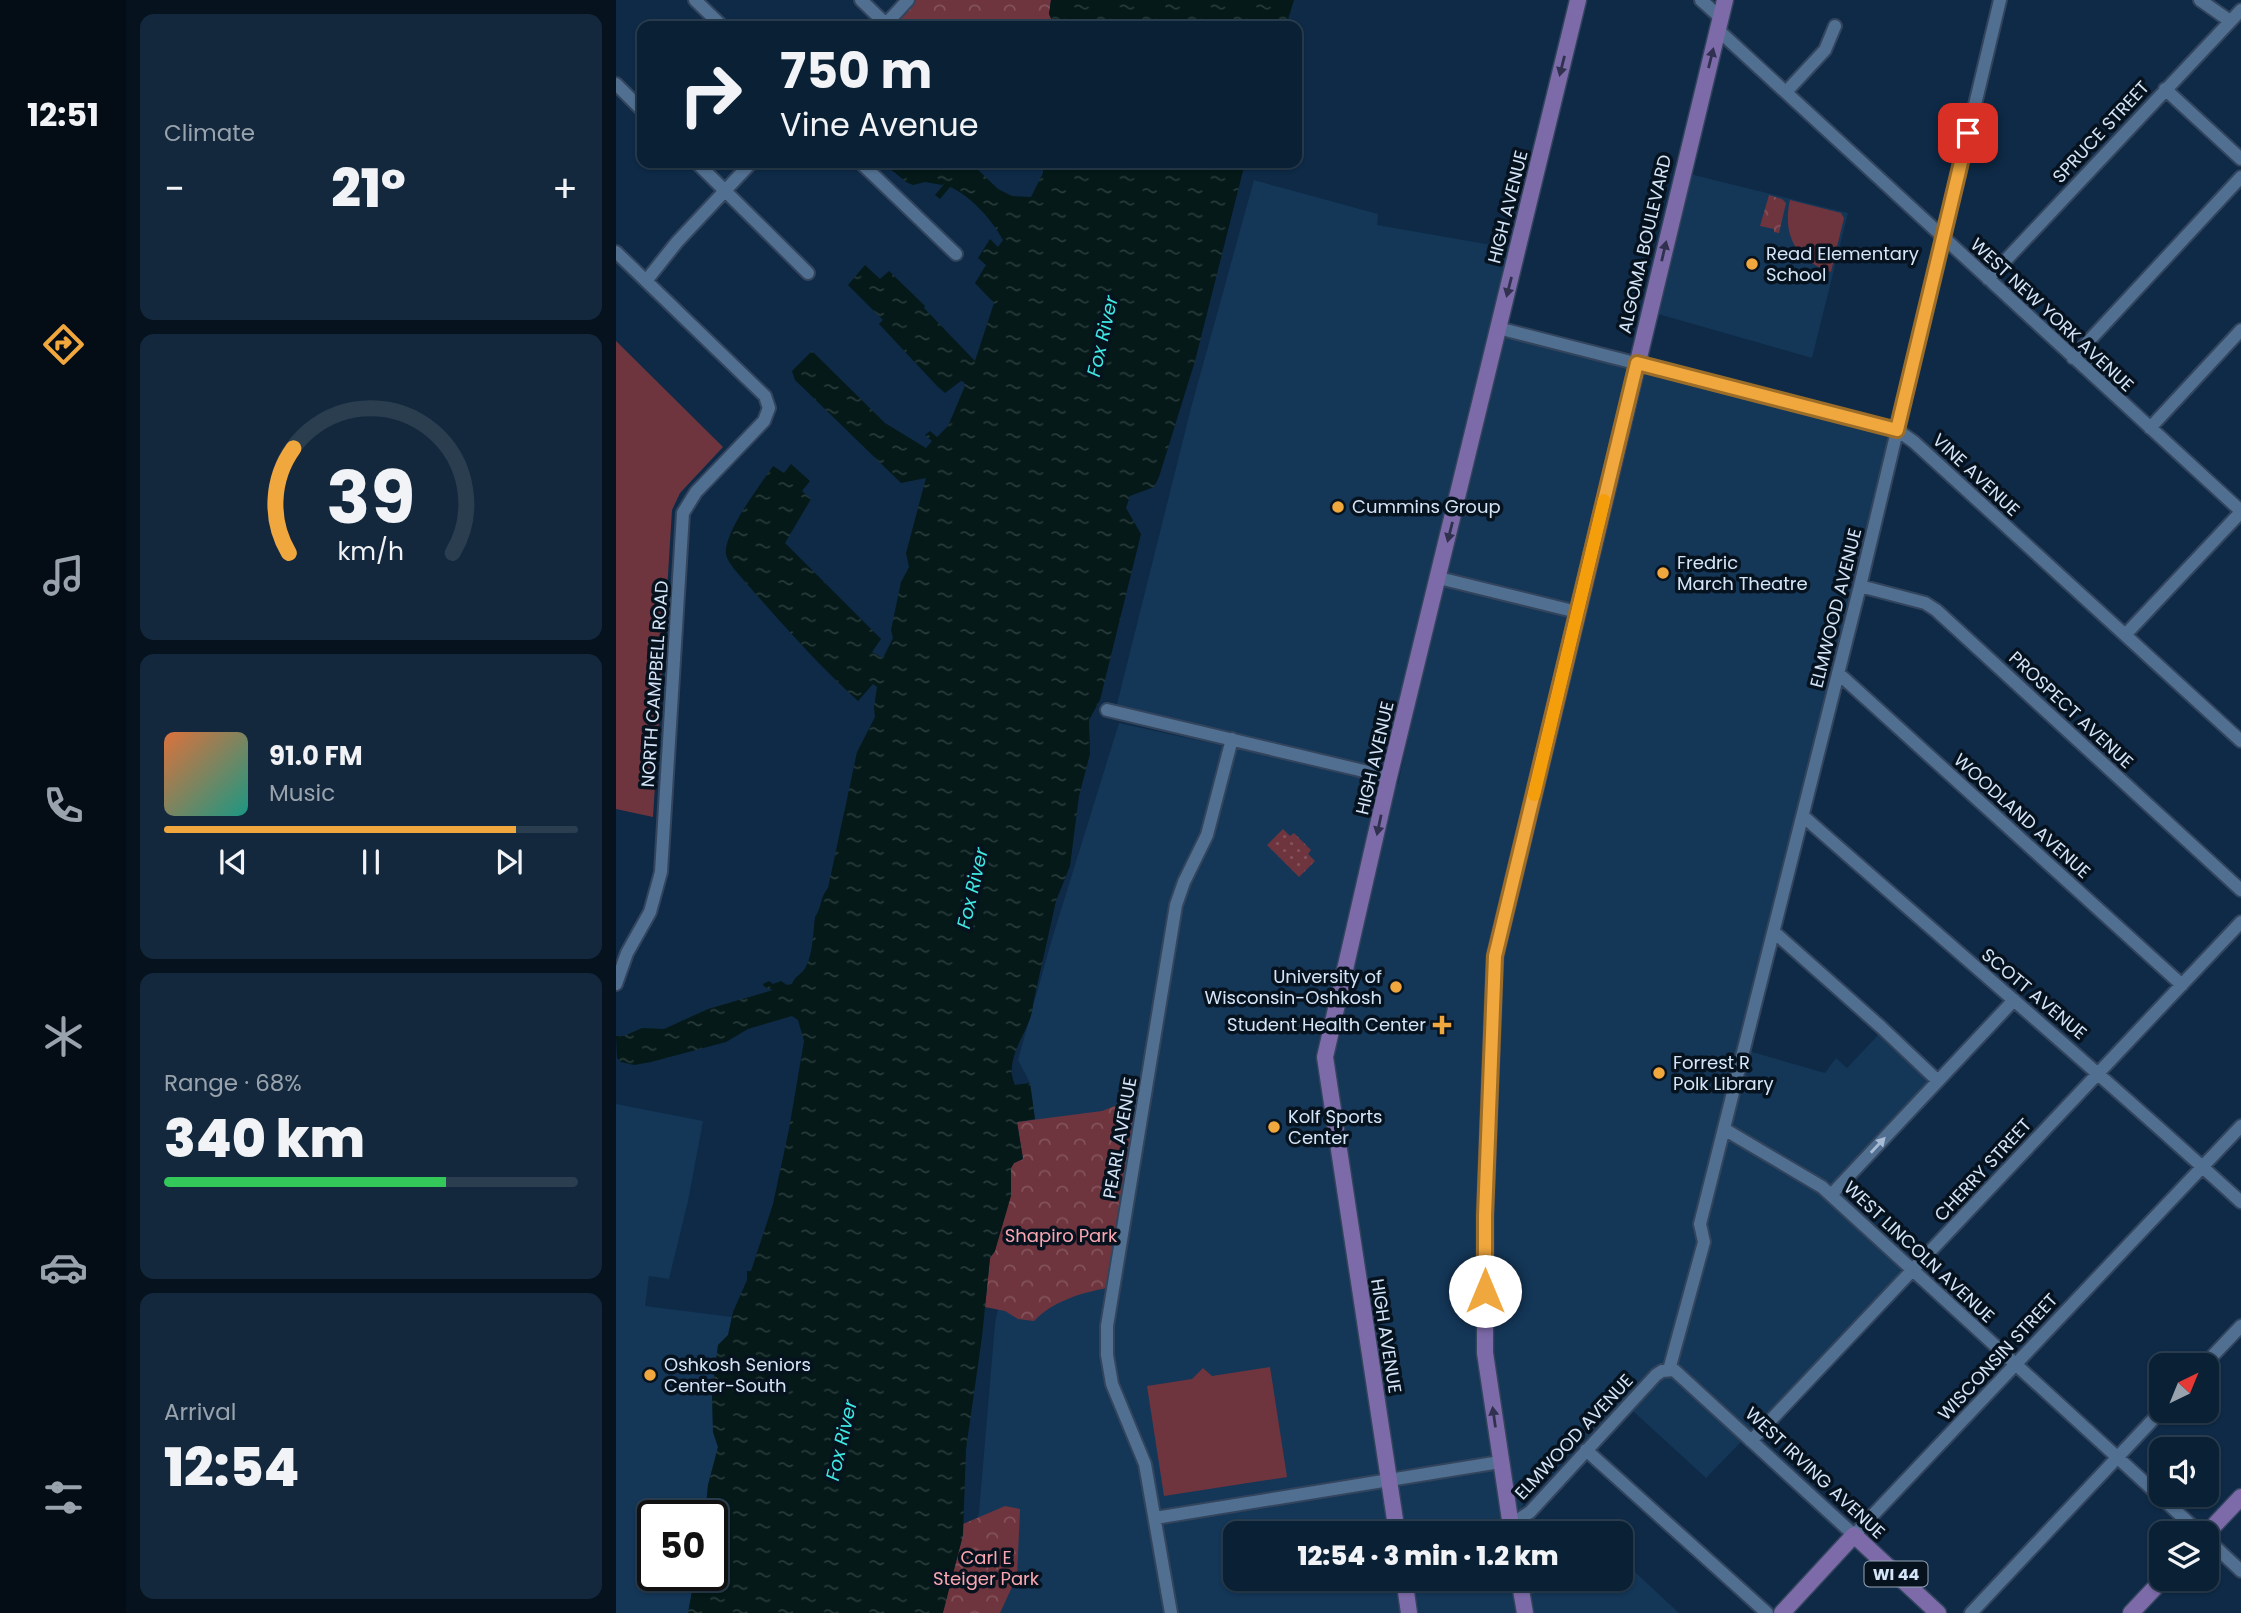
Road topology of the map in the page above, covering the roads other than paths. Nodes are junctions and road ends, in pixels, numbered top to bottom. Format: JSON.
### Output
{"nodes":[{"id":1,"x":695,"y":0,"type":"edge"},
{"id":2,"x":861,"y":0,"type":"edge"},
{"id":3,"x":908,"y":0,"type":"edge"},
{"id":4,"x":1578,"y":0,"type":"edge"},
{"id":5,"x":1701,"y":0,"type":"edge"},
{"id":6,"x":1725,"y":0,"type":"edge"},
{"id":7,"x":2000,"y":0,"type":"edge"},
{"id":8,"x":2200,"y":0,"type":"edge"},
{"id":9,"x":2241,"y":10,"type":"edge"},
{"id":10,"x":717,"y":21,"type":"edge"},
{"id":11,"x":881,"y":21,"type":"edge"},
{"id":12,"x":890,"y":21,"type":"edge"},
{"id":13,"x":2230,"y":22,"type":"junction"},
{"id":14,"x":1719,"y":24,"type":"junction"},
{"id":15,"x":1835,"y":26,"type":"dead end"},
{"id":16,"x":616,"y":84,"type":"edge"},
{"id":17,"x":2165,"y":89,"type":"junction"},
{"id":18,"x":1786,"y":92,"type":"junction"},
{"id":19,"x":637,"y":105,"type":"edge"},
{"id":20,"x":2241,"y":159,"type":"edge"},
{"id":21,"x":702,"y":168,"type":"edge"},
{"id":22,"x":746,"y":168,"type":"edge"},
{"id":23,"x":866,"y":168,"type":"edge"},
{"id":24,"x":2241,"y":177,"type":"edge"},
{"id":25,"x":725,"y":190,"type":"junction"},
{"id":26,"x":1943,"y":239,"type":"junction"},
{"id":27,"x":616,"y":252,"type":"edge"},
{"id":28,"x":956,"y":254,"type":"dead end"},
{"id":29,"x":808,"y":273,"type":"dead end"},
{"id":30,"x":1988,"y":279,"type":"junction"},
{"id":31,"x":646,"y":281,"type":"junction"},
{"id":32,"x":1498,"y":328,"type":"junction"},
{"id":33,"x":2241,"y":330,"type":"edge"},
{"id":34,"x":2073,"y":358,"type":"junction"},
{"id":35,"x":1637,"y":363,"type":"junction"},
{"id":36,"x":2150,"y":428,"type":"junction"},
{"id":37,"x":1897,"y":430,"type":"junction"},
{"id":38,"x":2241,"y":512,"type":"edge"},
{"id":39,"x":1438,"y":578,"type":"junction"},
{"id":40,"x":1860,"y":586,"type":"junction"},
{"id":41,"x":1577,"y":612,"type":"junction"},
{"id":42,"x":2125,"y":635,"type":"junction"},
{"id":43,"x":1838,"y":673,"type":"junction"},
{"id":44,"x":1107,"y":710,"type":"dead end"},
{"id":45,"x":1232,"y":739,"type":"junction"},
{"id":46,"x":2241,"y":741,"type":"edge"},
{"id":47,"x":1389,"y":777,"type":"junction"},
{"id":48,"x":1803,"y":816,"type":"junction"},
{"id":49,"x":2241,"y":890,"type":"edge"},
{"id":50,"x":2241,"y":922,"type":"edge"},
{"id":51,"x":1774,"y":932,"type":"junction"},
{"id":52,"x":616,"y":984,"type":"edge"},
{"id":53,"x":2182,"y":985,"type":"junction"},
{"id":54,"x":2014,"y":1000,"type":"junction"},
{"id":55,"x":2099,"y":1072,"type":"junction"},
{"id":56,"x":1938,"y":1081,"type":"junction"},
{"id":57,"x":2241,"y":1126,"type":"edge"},
{"id":58,"x":1724,"y":1129,"type":"junction"},
{"id":59,"x":2203,"y":1167,"type":"junction"},
{"id":60,"x":1831,"y":1195,"type":"junction"},
{"id":61,"x":2241,"y":1202,"type":"edge"},
{"id":62,"x":1913,"y":1270,"type":"junction"},
{"id":63,"x":2241,"y":1326,"type":"edge"},
{"id":64,"x":2215,"y":1353,"type":"edge"},
{"id":65,"x":2016,"y":1365,"type":"junction"},
{"id":66,"x":1665,"y":1371,"type":"junction"},
{"id":67,"x":2150,"y":1423,"type":"edge"},
{"id":68,"x":1751,"y":1441,"type":"junction"},
{"id":69,"x":1586,"y":1450,"type":"junction"},
{"id":70,"x":2118,"y":1458,"type":"junction"},
{"id":71,"x":1500,"y":1462,"type":"junction"},
{"id":72,"x":1389,"y":1481,"type":"junction"},
{"id":73,"x":2241,"y":1497,"type":"edge"},
{"id":74,"x":1155,"y":1518,"type":"junction"},
{"id":75,"x":1395,"y":1521,"type":"edge"},
{"id":76,"x":1510,"y":1521,"type":"edge"},
{"id":77,"x":1520,"y":1521,"type":"edge"},
{"id":78,"x":2187,"y":1521,"type":"edge"},
{"id":79,"x":2218,"y":1521,"type":"edge"},
{"id":80,"x":1854,"y":1535,"type":"junction"},
{"id":81,"x":2219,"y":1550,"type":"edge"},
{"id":82,"x":2241,"y":1571,"type":"edge"},
{"id":83,"x":1165,"y":1587,"type":"junction"},
{"id":84,"x":1406,"y":1591,"type":"edge"},
{"id":85,"x":1521,"y":1591,"type":"edge"},
{"id":86,"x":2152,"y":1591,"type":"edge"},
{"id":87,"x":1163,"y":1613,"type":"edge"},
{"id":88,"x":1171,"y":1613,"type":"edge"},
{"id":89,"x":1409,"y":1613,"type":"edge"},
{"id":90,"x":1525,"y":1613,"type":"edge"},
{"id":91,"x":1766,"y":1613,"type":"edge"},
{"id":92,"x":1782,"y":1613,"type":"edge"},
{"id":93,"x":1938,"y":1613,"type":"edge"},
{"id":94,"x":1971,"y":1613,"type":"edge"},
{"id":95,"x":2131,"y":1613,"type":"edge"}],
"edges":[{"from":1,"to":10,"type":"street"},
{"from":2,"to":11,"type":"street"},
{"from":3,"to":12,"type":"street"},
{"from":4,"to":32,"type":"main road","name":"HIGH AVENUE","one_way":true},
{"from":5,"to":14,"type":"street","name":"WEST NEW YORK AVENUE"},
{"from":6,"to":14,"type":"main road","name":"ALGOMA BOULEVARD"},
{"from":7,"to":26,"type":"street","name":"ELMWOOD AVENUE"},
{"from":8,"to":13,"type":"street"},
{"from":9,"to":13,"type":"street","name":"SPRUCE STREET"},
{"from":13,"to":17,"type":"street","name":"SPRUCE STREET"},
{"from":14,"to":18,"type":"street","name":"WEST NEW YORK AVENUE"},
{"from":35,"to":14,"type":"main road","name":"ALGOMA BOULEVARD","one_way":true},
{"from":15,"to":18,"type":"street"},
{"from":16,"to":19,"type":"street"},
{"from":17,"to":20,"type":"street"},
{"from":17,"to":30,"type":"street","name":"SPRUCE STREET"},
{"from":18,"to":26,"type":"street","name":"WEST NEW YORK AVENUE"},
{"from":21,"to":25,"type":"street"},
{"from":22,"to":25,"type":"street"},
{"from":23,"to":28,"type":"street"},
{"from":24,"to":34,"type":"street"},
{"from":25,"to":29,"type":"street"},
{"from":25,"to":31,"type":"street"},
{"from":26,"to":30,"type":"street","name":"WEST NEW YORK AVENUE"},
{"from":26,"to":37,"type":"street","name":"ELMWOOD AVENUE"},
{"from":27,"to":31,"type":"street"},
{"from":30,"to":34,"type":"street","name":"WEST NEW YORK AVENUE"},
{"from":31,"to":52,"type":"street","name":"NORTH CAMPBELL ROAD"},
{"from":32,"to":35,"type":"street","name":"VINE AVENUE"},
{"from":32,"to":39,"type":"main road","name":"HIGH AVENUE","one_way":true},
{"from":33,"to":36,"type":"street"},
{"from":34,"to":36,"type":"street","name":"WEST NEW YORK AVENUE"},
{"from":35,"to":37,"type":"street","name":"VINE AVENUE"},
{"from":35,"to":41,"type":"main road","name":"ALGOMA BOULEVARD"},
{"from":36,"to":38,"type":"street","name":"WEST NEW YORK AVENUE"},
{"from":37,"to":40,"type":"street","name":"ELMWOOD AVENUE"},
{"from":37,"to":42,"type":"street","name":"VINE AVENUE"},
{"from":38,"to":42,"type":"street"},
{"from":39,"to":41,"type":"street"},
{"from":39,"to":47,"type":"main road","name":"HIGH AVENUE"},
{"from":40,"to":43,"type":"street","name":"ELMWOOD AVENUE"},
{"from":40,"to":49,"type":"street","name":"PROSPECT AVENUE"},
{"from":71,"to":41,"type":"main road","name":"ALGOMA BOULEVARD","one_way":true},
{"from":42,"to":46,"type":"street","name":"VINE AVENUE"},
{"from":43,"to":48,"type":"street","name":"ELMWOOD AVENUE"},
{"from":43,"to":53,"type":"street","name":"WOODLAND AVENUE"},
{"from":44,"to":45,"type":"street"},
{"from":45,"to":47,"type":"street"},
{"from":45,"to":74,"type":"street","name":"PEARL AVENUE"},
{"from":47,"to":72,"type":"main road","name":"HIGH AVENUE","one_way":true},
{"from":48,"to":51,"type":"street","name":"ELMWOOD AVENUE"},
{"from":48,"to":54,"type":"street","name":"SCOTT AVENUE"},
{"from":50,"to":53,"type":"street","name":"CHERRY STREET"},
{"from":51,"to":56,"type":"street"},
{"from":51,"to":58,"type":"street","name":"ELMWOOD AVENUE"},
{"from":53,"to":55,"type":"street","name":"CHERRY STREET"},
{"from":54,"to":55,"type":"street","name":"SCOTT AVENUE"},
{"from":54,"to":56,"type":"street"},
{"from":55,"to":59,"type":"street","name":"SCOTT AVENUE"},
{"from":55,"to":62,"type":"street","name":"CHERRY STREET"},
{"from":60,"to":56,"type":"street","one_way":true},
{"from":57,"to":59,"type":"street","name":"WISCONSIN STREET"},
{"from":58,"to":60,"type":"street","name":"WEST LINCOLN AVENUE"},
{"from":58,"to":66,"type":"street","name":"ELMWOOD AVENUE"},
{"from":59,"to":61,"type":"street","name":"SCOTT AVENUE"},
{"from":59,"to":65,"type":"street","name":"WISCONSIN STREET"},
{"from":60,"to":62,"type":"street","name":"WEST LINCOLN AVENUE"},
{"from":62,"to":65,"type":"street","name":"WEST LINCOLN AVENUE"},
{"from":62,"to":68,"type":"street","name":"CHERRY STREET"},
{"from":63,"to":64,"type":"street"},
{"from":65,"to":70,"type":"street","name":"WEST LINCOLN AVENUE"},
{"from":65,"to":80,"type":"street","name":"WISCONSIN STREET"},
{"from":66,"to":68,"type":"street","name":"WEST IRVING AVENUE"},
{"from":66,"to":69,"type":"street","name":"ELMWOOD AVENUE"},
{"from":67,"to":70,"type":"street"},
{"from":68,"to":80,"type":"street","name":"WEST IRVING AVENUE"},
{"from":69,"to":77,"type":"street","name":"ELMWOOD AVENUE"},
{"from":69,"to":91,"type":"street"},
{"from":70,"to":78,"type":"street","name":"WEST LINCOLN AVENUE"},
{"from":70,"to":94,"type":"street"},
{"from":71,"to":72,"type":"street"},
{"from":71,"to":76,"type":"main road","name":"ALGOMA BOULEVARD"},
{"from":72,"to":74,"type":"street"},
{"from":72,"to":75,"type":"main road","name":"HIGH AVENUE"},
{"from":73,"to":79,"type":"main road"},
{"from":74,"to":83,"type":"street","name":"PEARL AVENUE"},
{"from":80,"to":92,"type":"main road","name":"WISCONSIN STREET","number":"WI 44"},
{"from":80,"to":93,"type":"main road","name":"WEST IRVING AVENUE","number":"WI 44"},
{"from":81,"to":82,"type":"street"},
{"from":83,"to":87,"type":"street","name":"PEARL AVENUE"},
{"from":83,"to":88,"type":"street","name":"PEARL AVENUE"},
{"from":84,"to":89,"type":"main road"},
{"from":85,"to":90,"type":"main road"},
{"from":86,"to":95,"type":"main road"}]}
